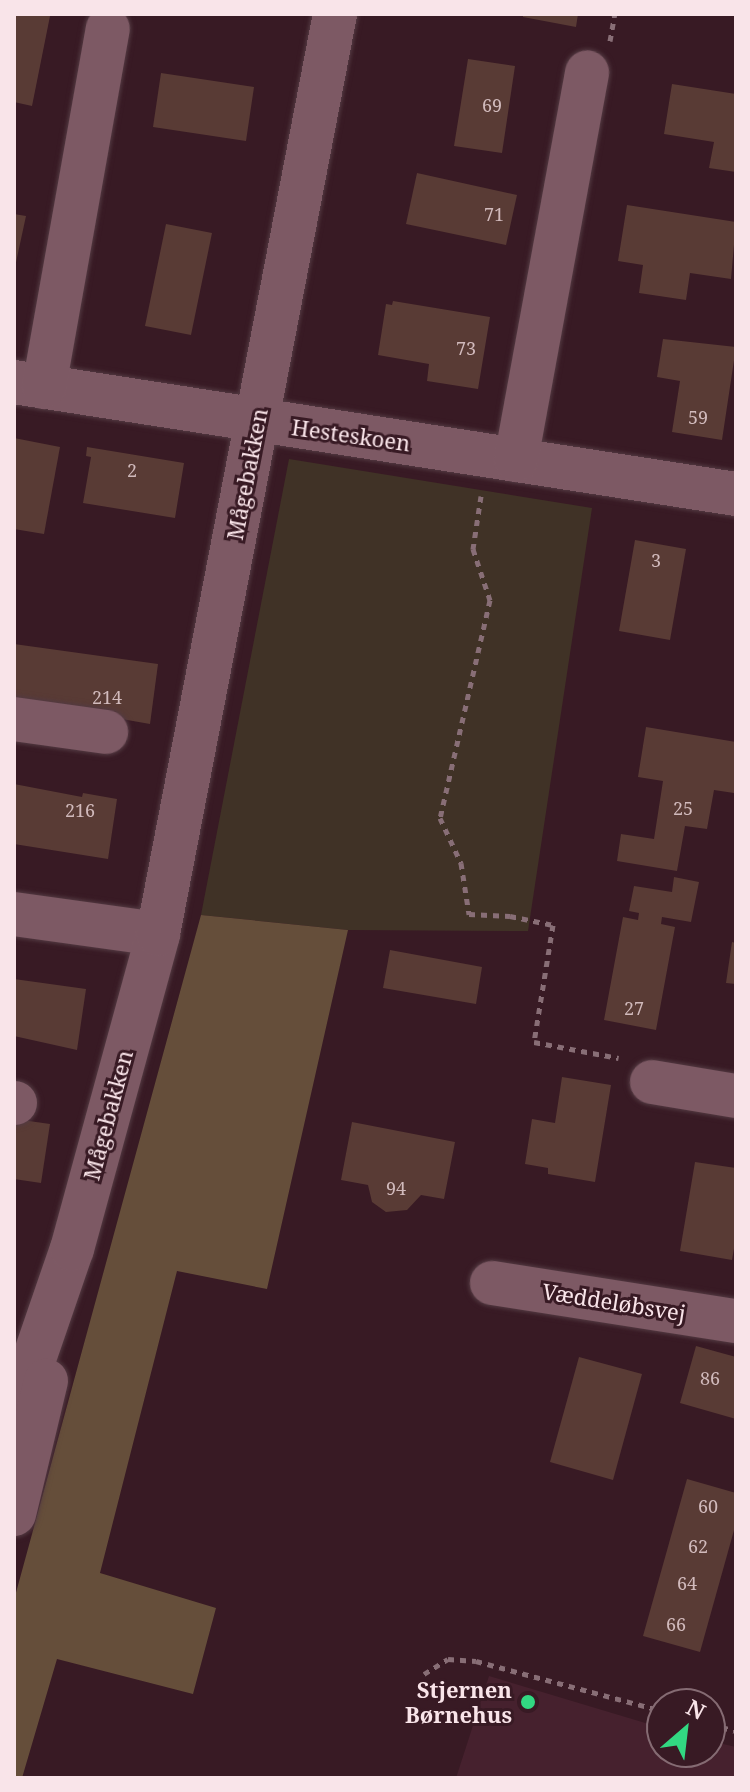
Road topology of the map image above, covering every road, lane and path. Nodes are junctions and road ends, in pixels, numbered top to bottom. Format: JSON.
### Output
{"nodes":[{"id":1,"x":335,"y":14,"type":"edge"},
{"id":2,"x":108,"y":29,"type":"dead end"},
{"id":3,"x":587,"y":72,"type":"dead end"},
{"id":4,"x":29,"y":384,"type":"edge"},
{"id":5,"x":257,"y":421,"type":"junction"},
{"id":6,"x":502,"y":458,"type":"junction"},
{"id":7,"x":736,"y":494,"type":"edge"},
{"id":8,"x":14,"y":719,"type":"edge"},
{"id":9,"x":106,"y":732,"type":"dead end"},
{"id":10,"x":14,"y":914,"type":"edge"},
{"id":11,"x":158,"y":934,"type":"junction"},
{"id":12,"x":652,"y":1082,"type":"joint"},
{"id":13,"x":736,"y":1096,"type":"edge"},
{"id":14,"x":72,"y":1249,"type":"junction"},
{"id":15,"x":492,"y":1283,"type":"dead end"},
{"id":16,"x":736,"y":1321,"type":"edge"},
{"id":17,"x":14,"y":1417,"type":"edge"},
{"id":18,"x":14,"y":1514,"type":"edge"},
{"id":19,"x":424,"y":1674,"type":"dead end"},
{"id":20,"x":646,"y":1707,"type":"edge"}],
"edges":[{"from":1,"to":5,"type":"street","name":"Mågebakken"},
{"from":2,"to":4,"type":"street","name":"Hesteskoen"},
{"from":3,"to":6,"type":"street"},
{"from":4,"to":5,"type":"street","name":"Hesteskoen"},
{"from":5,"to":6,"type":"street","name":"Hesteskoen"},
{"from":5,"to":11,"type":"street","name":"Mågebakken"},
{"from":6,"to":7,"type":"street","name":"Hesteskoen"},
{"from":6,"to":12,"type":"path"},
{"from":8,"to":9,"type":"street"},
{"from":10,"to":11,"type":"street"},
{"from":11,"to":14,"type":"street","name":"Mågebakken"},
{"from":12,"to":13,"type":"street"},
{"from":14,"to":17,"type":"street","name":"Mågebakken"},
{"from":14,"to":18,"type":"street","name":"Mågebakken"},
{"from":15,"to":16,"type":"street","name":"Væddeløbsvej"},
{"from":19,"to":20,"type":"path"}]}
